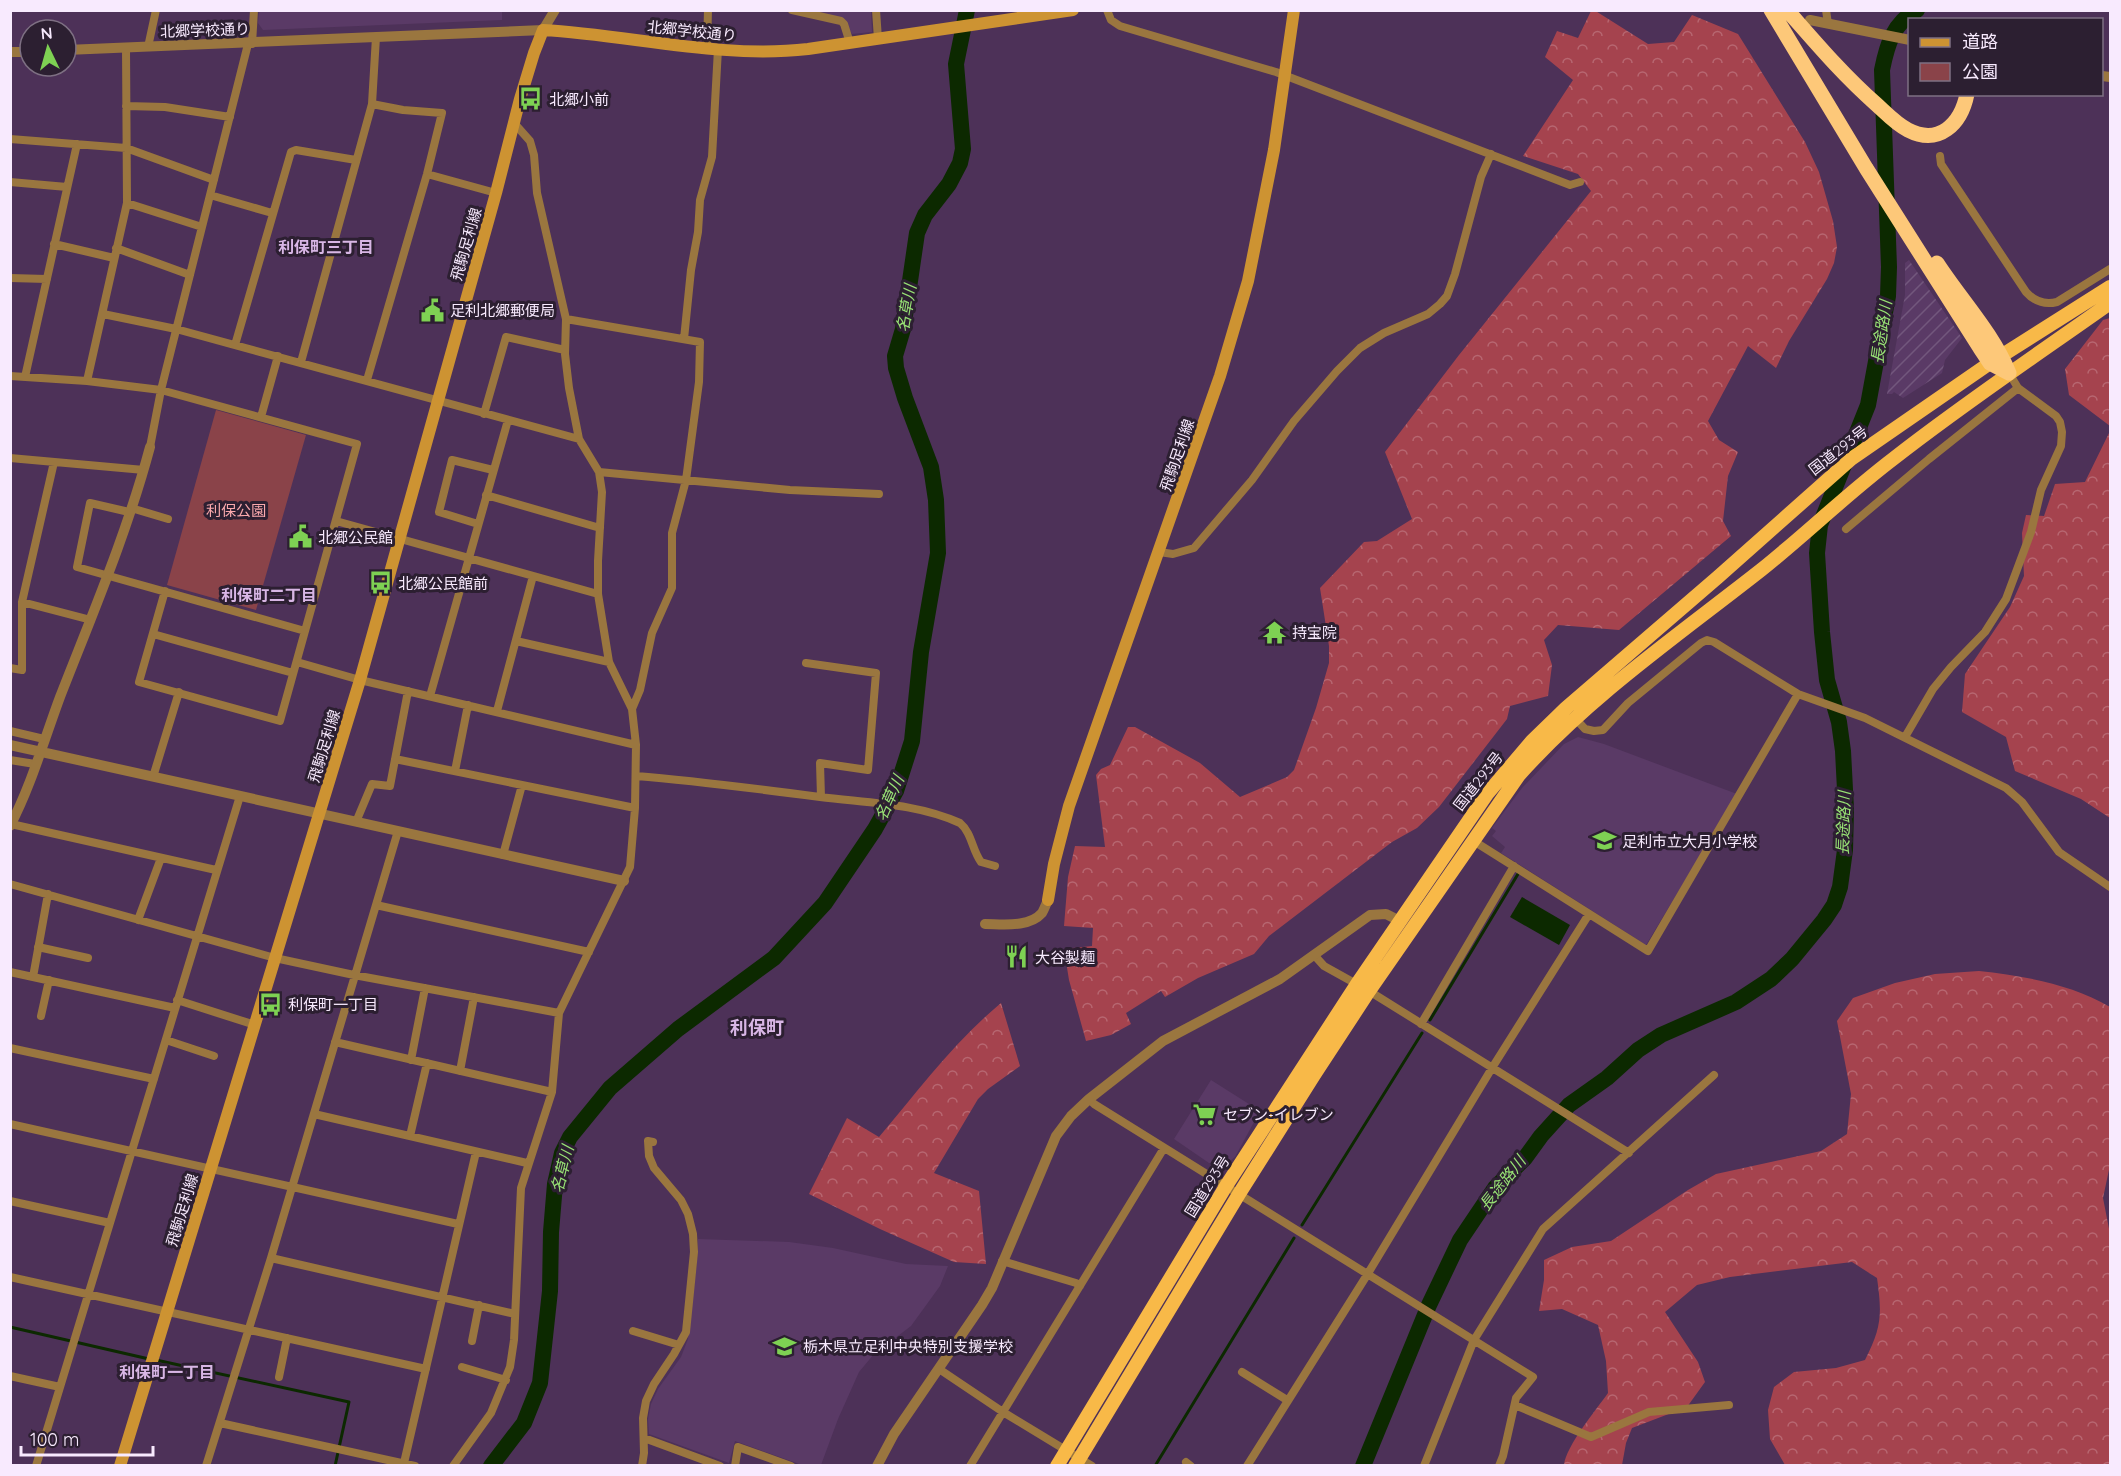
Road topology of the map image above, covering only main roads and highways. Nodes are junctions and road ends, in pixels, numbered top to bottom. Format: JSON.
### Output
{"nodes":[{"id":1,"x":1073,"y":10,"type":"edge"},
{"id":2,"x":1294,"y":10,"type":"edge"},
{"id":3,"x":1771,"y":10,"type":"edge"},
{"id":4,"x":1782,"y":10,"type":"edge"},
{"id":5,"x":1787,"y":10,"type":"edge"},
{"id":6,"x":543,"y":30,"type":"joint"},
{"id":7,"x":1966,"y":96,"type":"edge"},
{"id":8,"x":1868,"y":165,"type":"junction"},
{"id":9,"x":2110,"y":287,"type":"edge"},
{"id":10,"x":2110,"y":303,"type":"edge"},
{"id":11,"x":1996,"y":359,"type":"junction"},
{"id":12,"x":2009,"y":373,"type":"junction"},
{"id":13,"x":1570,"y":713,"type":"junction"},
{"id":14,"x":1048,"y":900,"type":"road end"},
{"id":15,"x":1363,"y":988,"type":"junction"},
{"id":16,"x":1077,"y":1462,"type":"edge"},
{"id":17,"x":120,"y":1466,"type":"edge"},
{"id":18,"x":1057,"y":1466,"type":"edge"}],
"edges":[{"from":1,"to":6,"type":"main road","name":"北郷学校通り"},
{"from":2,"to":14,"type":"main road","name":"飛駒足利線"},
{"from":3,"to":8,"type":"highway"},
{"from":4,"to":8,"type":"highway"},
{"from":5,"to":7,"type":"highway"},
{"from":6,"to":17,"type":"main road","name":"飛駒足利線"},
{"from":8,"to":11,"type":"highway"},
{"from":9,"to":11,"type":"highway","name":"国道293号"},
{"from":10,"to":12,"type":"highway","name":"国道293号"},
{"from":11,"to":12,"type":"highway"},
{"from":11,"to":13,"type":"highway","name":"国道293号"},
{"from":12,"to":13,"type":"highway","name":"国道293号"},
{"from":13,"to":15,"type":"highway","name":"国道293号"},
{"from":13,"to":15,"type":"highway","name":"国道293号"},
{"from":15,"to":16,"type":"highway","name":"国道293号"},
{"from":15,"to":18,"type":"highway","name":"国道293号"}]}
